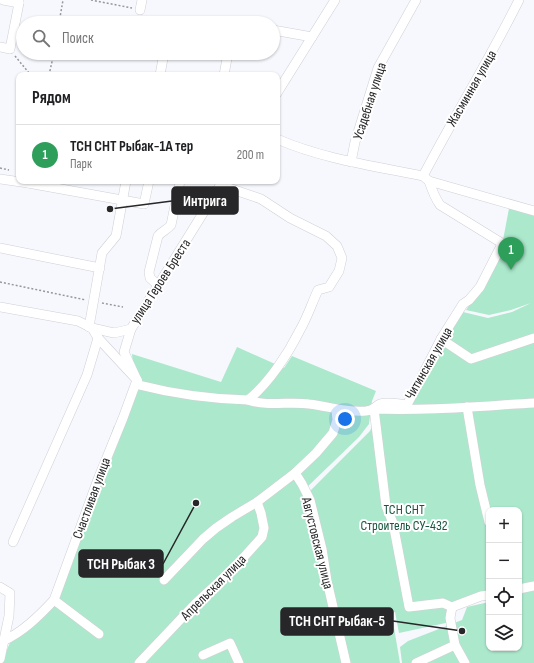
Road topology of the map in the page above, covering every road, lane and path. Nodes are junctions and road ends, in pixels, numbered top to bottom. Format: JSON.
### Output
{"nodes":[{"id":1,"x":3,"y":0,"type":"edge"},
{"id":2,"x":63,"y":0,"type":"edge"},
{"id":3,"x":91,"y":0,"type":"edge"},
{"id":4,"x":142,"y":0,"type":"edge"},
{"id":5,"x":335,"y":0,"type":"edge"},
{"id":6,"x":416,"y":0,"type":"edge"},
{"id":7,"x":519,"y":0,"type":"edge"},
{"id":8,"x":19,"y":2,"type":"edge"},
{"id":9,"x":140,"y":10,"type":"joint"},
{"id":10,"x":16,"y":16,"type":"edge"},
{"id":11,"x":60,"y":16,"type":"edge"},
{"id":12,"x":16,"y":18,"type":"edge"},
{"id":13,"x":280,"y":31,"type":"edge"},
{"id":14,"x":312,"y":37,"type":"junction"},
{"id":15,"x":0,"y":47,"type":"edge"},
{"id":16,"x":10,"y":49,"type":"junction"},
{"id":17,"x":16,"y":57,"type":"edge"},
{"id":18,"x":19,"y":60,"type":"edge"},
{"id":19,"x":52,"y":60,"type":"edge"},
{"id":20,"x":163,"y":60,"type":"edge"},
{"id":21,"x":227,"y":60,"type":"edge"},
{"id":22,"x":28,"y":72,"type":"edge"},
{"id":23,"x":50,"y":72,"type":"edge"},
{"id":24,"x":161,"y":72,"type":"edge"},
{"id":25,"x":225,"y":72,"type":"edge"},
{"id":26,"x":280,"y":88,"type":"edge"},
{"id":27,"x":280,"y":140,"type":"edge"},
{"id":28,"x":351,"y":162,"type":"junction"},
{"id":29,"x":0,"y":168,"type":"edge"},
{"id":30,"x":9,"y":170,"type":"dead end"},
{"id":31,"x":426,"y":178,"type":"junction"},
{"id":32,"x":0,"y":179,"type":"edge"},
{"id":33,"x":16,"y":181,"type":"edge"},
{"id":34,"x":38,"y":184,"type":"edge"},
{"id":35,"x":125,"y":184,"type":"edge"},
{"id":36,"x":148,"y":184,"type":"edge"},
{"id":37,"x":179,"y":184,"type":"edge"},
{"id":38,"x":221,"y":184,"type":"edge"},
{"id":39,"x":224,"y":184,"type":"edge"},
{"id":40,"x":122,"y":200,"type":"junction"},
{"id":41,"x":534,"y":211,"type":"edge"},
{"id":42,"x":0,"y":248,"type":"edge"},
{"id":43,"x":100,"y":268,"type":"junction"},
{"id":44,"x":0,"y":282,"type":"edge"},
{"id":45,"x":158,"y":285,"type":"junction"},
{"id":46,"x":95,"y":302,"type":"junction"},
{"id":47,"x":0,"y":307,"type":"edge"},
{"id":48,"x":123,"y":307,"type":"dead end"},
{"id":49,"x":91,"y":328,"type":"junction"},
{"id":50,"x":131,"y":329,"type":"junction"},
{"id":51,"x":98,"y":338,"type":"junction"},
{"id":52,"x":534,"y":338,"type":"edge"},
{"id":53,"x":441,"y":339,"type":"junction"},
{"id":54,"x":136,"y":380,"type":"junction"},
{"id":55,"x":248,"y":400,"type":"junction"},
{"id":56,"x":534,"y":403,"type":"edge"},
{"id":57,"x":467,"y":407,"type":"junction"},
{"id":58,"x":374,"y":409,"type":"junction"},
{"id":59,"x":336,"y":410,"type":"junction"},
{"id":60,"x":295,"y":472,"type":"junction"},
{"id":61,"x":257,"y":502,"type":"junction"},
{"id":62,"x":486,"y":510,"type":"edge"},
{"id":63,"x":13,"y":542,"type":"dead end"},
{"id":64,"x":164,"y":580,"type":"dead end"},
{"id":65,"x":534,"y":586,"type":"edge"},
{"id":66,"x":0,"y":587,"type":"edge"},
{"id":67,"x":522,"y":588,"type":"edge"},
{"id":68,"x":486,"y":595,"type":"edge"},
{"id":69,"x":54,"y":600,"type":"junction"},
{"id":70,"x":452,"y":607,"type":"junction"},
{"id":71,"x":99,"y":634,"type":"dead end"},
{"id":72,"x":3,"y":641,"type":"junction"},
{"id":73,"x":455,"y":645,"type":"junction"},
{"id":74,"x":203,"y":655,"type":"dead end"},
{"id":75,"x":0,"y":659,"type":"edge"},
{"id":76,"x":139,"y":663,"type":"edge"},
{"id":77,"x":239,"y":663,"type":"edge"},
{"id":78,"x":346,"y":663,"type":"edge"},
{"id":79,"x":416,"y":663,"type":"edge"},
{"id":80,"x":465,"y":663,"type":"edge"}],
"edges":[{"from":1,"to":8,"type":"street"},
{"from":2,"to":11,"type":"path"},
{"from":3,"to":9,"type":"path"},
{"from":4,"to":9,"type":"street"},
{"from":5,"to":14,"type":"street"},
{"from":6,"to":28,"type":"street","name":"Усадебная улица"},
{"from":7,"to":31,"type":"street","name":"Жасминная улица"},
{"from":8,"to":10,"type":"street"},
{"from":12,"to":16,"type":"street"},
{"from":13,"to":14,"type":"street"},
{"from":14,"to":26,"type":"street"},
{"from":15,"to":16,"type":"street"},
{"from":16,"to":17,"type":"path"},
{"from":18,"to":22,"type":"path"},
{"from":19,"to":23,"type":"path"},
{"from":20,"to":24,"type":"street"},
{"from":21,"to":25,"type":"street"},
{"from":27,"to":28,"type":"street"},
{"from":28,"to":31,"type":"street"},
{"from":29,"to":30,"type":"path"},
{"from":31,"to":41,"type":"street"},
{"from":31,"to":53,"type":"street","name":"Читинская улица"},
{"from":32,"to":33,"type":"street"},
{"from":34,"to":40,"type":"street"},
{"from":35,"to":40,"type":"street"},
{"from":36,"to":40,"type":"street"},
{"from":37,"to":45,"type":"street"},
{"from":38,"to":45,"type":"street","name":"улица Героев Бреста"},
{"from":39,"to":55,"type":"street"},
{"from":40,"to":43,"type":"street"},
{"from":42,"to":43,"type":"street"},
{"from":43,"to":46,"type":"street"},
{"from":44,"to":46,"type":"path"},
{"from":45,"to":50,"type":"street","name":"улица Героев Бреста"},
{"from":46,"to":48,"type":"path"},
{"from":46,"to":49,"type":"street"},
{"from":47,"to":49,"type":"street","name":"улица Героев Бреста"},
{"from":49,"to":50,"type":"street","name":"улица Героев Бреста"},
{"from":49,"to":51,"type":"street"},
{"from":50,"to":54,"type":"street"},
{"from":51,"to":54,"type":"street"},
{"from":51,"to":63,"type":"street"},
{"from":52,"to":53,"type":"street"},
{"from":53,"to":58,"type":"street","name":"Читинская улица"},
{"from":54,"to":55,"type":"street","name":"Читинская улица"},
{"from":54,"to":69,"type":"street","name":"Счастливая улица"},
{"from":55,"to":59,"type":"street","name":"Читинская улица"},
{"from":56,"to":57,"type":"street"},
{"from":57,"to":58,"type":"street"},
{"from":57,"to":62,"type":"street"},
{"from":58,"to":59,"type":"street","name":"Читинская улица"},
{"from":58,"to":70,"type":"street"},
{"from":59,"to":60,"type":"street"},
{"from":60,"to":61,"type":"street"},
{"from":60,"to":78,"type":"street","name":"Августовская улица"},
{"from":61,"to":64,"type":"street"},
{"from":61,"to":76,"type":"street","name":"Апрельская улица"},
{"from":65,"to":67,"type":"street"},
{"from":66,"to":72,"type":"street"},
{"from":68,"to":70,"type":"street"},
{"from":69,"to":71,"type":"street"},
{"from":69,"to":72,"type":"street","name":"Счастливая улица"},
{"from":70,"to":73,"type":"street"},
{"from":72,"to":75,"type":"street"},
{"from":73,"to":79,"type":"street"},
{"from":73,"to":80,"type":"street"},
{"from":74,"to":77,"type":"street"}]}
